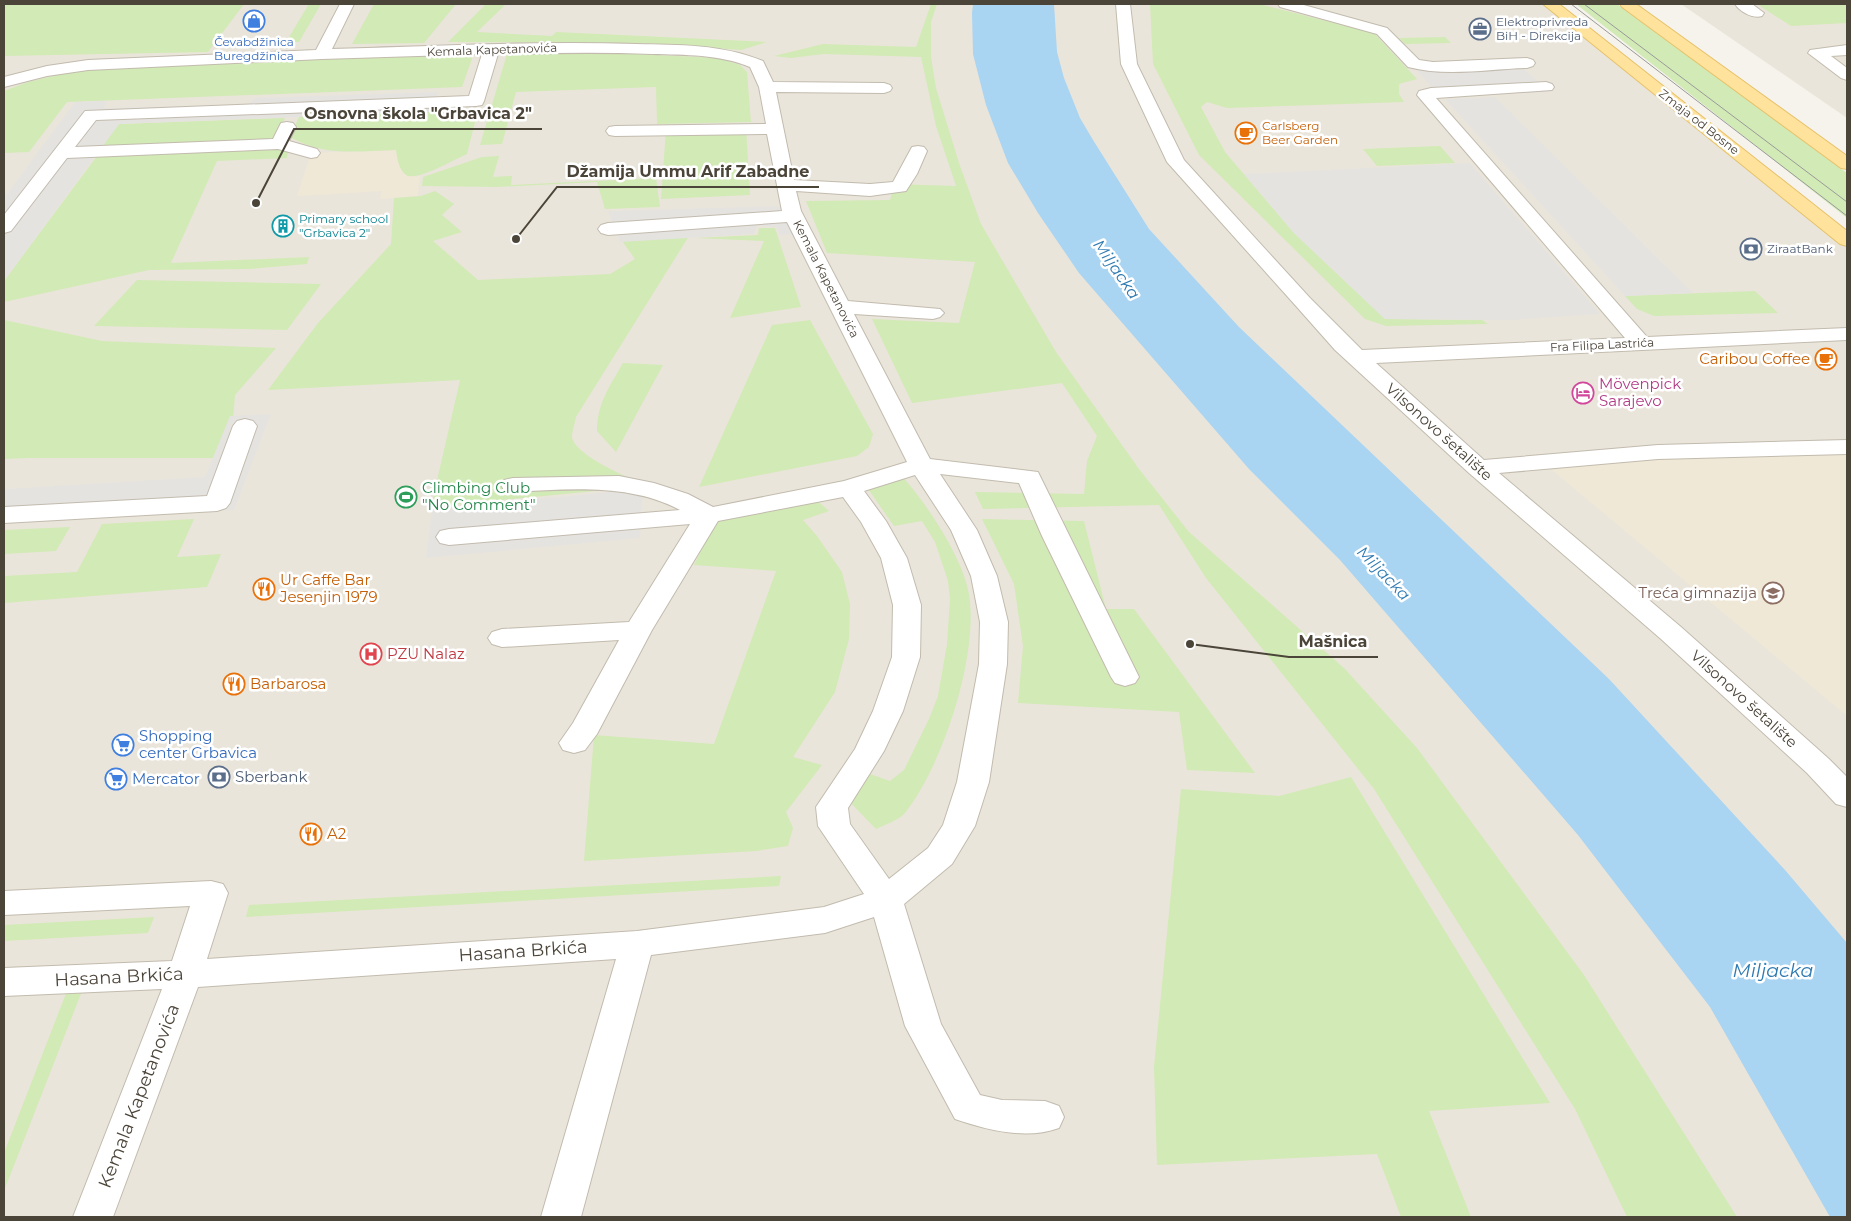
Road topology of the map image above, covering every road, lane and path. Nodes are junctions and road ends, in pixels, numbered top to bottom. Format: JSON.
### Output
{"nodes":[{"id":1,"x":347,"y":4,"type":"edge"},
{"id":2,"x":1124,"y":4,"type":"edge"},
{"id":3,"x":1286,"y":4,"type":"edge"},
{"id":4,"x":1550,"y":4,"type":"edge"},
{"id":5,"x":1627,"y":4,"type":"edge"},
{"id":6,"x":1742,"y":4,"type":"edge"},
{"id":7,"x":1757,"y":13,"type":"dead end"},
{"id":8,"x":492,"y":50,"type":"junction"},
{"id":9,"x":1847,"y":50,"type":"edge"},
{"id":10,"x":322,"y":54,"type":"junction"},
{"id":11,"x":1527,"y":63,"type":"dead end"},
{"id":12,"x":1847,"y":75,"type":"edge"},
{"id":13,"x":5,"y":81,"type":"edge"},
{"id":14,"x":767,"y":87,"type":"junction"},
{"id":15,"x":1546,"y":87,"type":"dead end"},
{"id":16,"x":884,"y":88,"type":"dead end"},
{"id":17,"x":296,"y":108,"type":"junction"},
{"id":18,"x":776,"y":129,"type":"junction"},
{"id":19,"x":615,"y":132,"type":"dead end"},
{"id":20,"x":279,"y":144,"type":"junction"},
{"id":21,"x":918,"y":151,"type":"dead end"},
{"id":22,"x":62,"y":153,"type":"junction"},
{"id":23,"x":312,"y":154,"type":"dead end"},
{"id":24,"x":1847,"y":164,"type":"edge"},
{"id":25,"x":787,"y":185,"type":"junction"},
{"id":26,"x":794,"y":216,"type":"junction"},
{"id":27,"x":4,"y":227,"type":"edge"},
{"id":28,"x":608,"y":229,"type":"dead end"},
{"id":29,"x":1847,"y":240,"type":"edge"},
{"id":30,"x":840,"y":307,"type":"junction"},
{"id":31,"x":933,"y":312,"type":"dead end"},
{"id":32,"x":1847,"y":334,"type":"edge"},
{"id":33,"x":1642,"y":343,"type":"junction"},
{"id":34,"x":1356,"y":357,"type":"junction"},
{"id":35,"x":245,"y":426,"type":"dead end"},
{"id":36,"x":1847,"y":447,"type":"edge"},
{"id":37,"x":920,"y":465,"type":"junction"},
{"id":38,"x":1478,"y":468,"type":"junction"},
{"id":39,"x":513,"y":485,"type":"dead end"},
{"id":40,"x":849,"y":488,"type":"junction"},
{"id":41,"x":4,"y":514,"type":"edge"},
{"id":42,"x":709,"y":515,"type":"junction"},
{"id":43,"x":449,"y":537,"type":"dead end"},
{"id":44,"x":638,"y":630,"type":"junction"},
{"id":45,"x":502,"y":638,"type":"dead end"},
{"id":46,"x":1125,"y":677,"type":"dead end"},
{"id":47,"x":574,"y":744,"type":"dead end"},
{"id":48,"x":973,"y":782,"type":"joint"},
{"id":49,"x":1847,"y":796,"type":"edge"},
{"id":50,"x":886,"y":900,"type":"junction"},
{"id":51,"x":4,"y":903,"type":"edge"},
{"id":52,"x":637,"y":944,"type":"junction"},
{"id":53,"x":185,"y":974,"type":"junction"},
{"id":54,"x":4,"y":982,"type":"edge"},
{"id":55,"x":1045,"y":1117,"type":"dead end"},
{"id":56,"x":93,"y":1217,"type":"edge"},
{"id":57,"x":561,"y":1217,"type":"edge"}],
"edges":[{"from":1,"to":10,"type":"street"},
{"from":2,"to":34,"type":"street","name":"Vilsonovo šetalište"},
{"from":3,"to":11,"type":"street"},
{"from":4,"to":29,"type":"main road","name":"Zmaja od Bosne"},
{"from":5,"to":24,"type":"main road"},
{"from":6,"to":7,"type":"street"},
{"from":8,"to":10,"type":"street","name":"Kemala Kapetanovića"},
{"from":8,"to":14,"type":"street","name":"Kemala Kapetanovića"},
{"from":8,"to":17,"type":"street"},
{"from":9,"to":12,"type":"street"},
{"from":10,"to":13,"type":"street","name":"Kemala Kapetanovića"},
{"from":14,"to":16,"type":"street"},
{"from":14,"to":18,"type":"street","name":"Kemala Kapetanovića"},
{"from":15,"to":33,"type":"street"},
{"from":17,"to":20,"type":"street"},
{"from":17,"to":22,"type":"street"},
{"from":18,"to":19,"type":"street"},
{"from":18,"to":25,"type":"street","name":"Kemala Kapetanovića"},
{"from":20,"to":22,"type":"street"},
{"from":20,"to":23,"type":"street"},
{"from":21,"to":25,"type":"street"},
{"from":22,"to":27,"type":"street"},
{"from":25,"to":26,"type":"street","name":"Kemala Kapetanovića"},
{"from":26,"to":28,"type":"street"},
{"from":26,"to":30,"type":"street","name":"Kemala Kapetanovića"},
{"from":30,"to":31,"type":"street"},
{"from":30,"to":37,"type":"street","name":"Kemala Kapetanovića"},
{"from":32,"to":33,"type":"street","name":"Fra Filipa Lastrića"},
{"from":33,"to":34,"type":"street","name":"Fra Filipa Lastrića"},
{"from":34,"to":38,"type":"street","name":"Vilsonovo šetalište"},
{"from":35,"to":41,"type":"street"},
{"from":36,"to":38,"type":"street"},
{"from":37,"to":40,"type":"street"},
{"from":37,"to":46,"type":"street"},
{"from":37,"to":48,"type":"street","name":"Kemala Kapetanovića"},
{"from":38,"to":49,"type":"street","name":"Vilsonovo šetalište"},
{"from":39,"to":42,"type":"street"},
{"from":40,"to":42,"type":"street"},
{"from":40,"to":50,"type":"street"},
{"from":42,"to":43,"type":"street"},
{"from":42,"to":44,"type":"street"},
{"from":44,"to":45,"type":"street"},
{"from":44,"to":47,"type":"street"},
{"from":48,"to":50,"type":"street","name":"Hasana Brkića"},
{"from":50,"to":52,"type":"street","name":"Hasana Brkića"},
{"from":50,"to":55,"type":"street"},
{"from":51,"to":53,"type":"street","name":"Kemala Kapetanovića"},
{"from":52,"to":53,"type":"street","name":"Hasana Brkića"},
{"from":52,"to":57,"type":"street"},
{"from":53,"to":54,"type":"street","name":"Hasana Brkića"},
{"from":53,"to":56,"type":"street","name":"Kemala Kapetanovića"}]}
